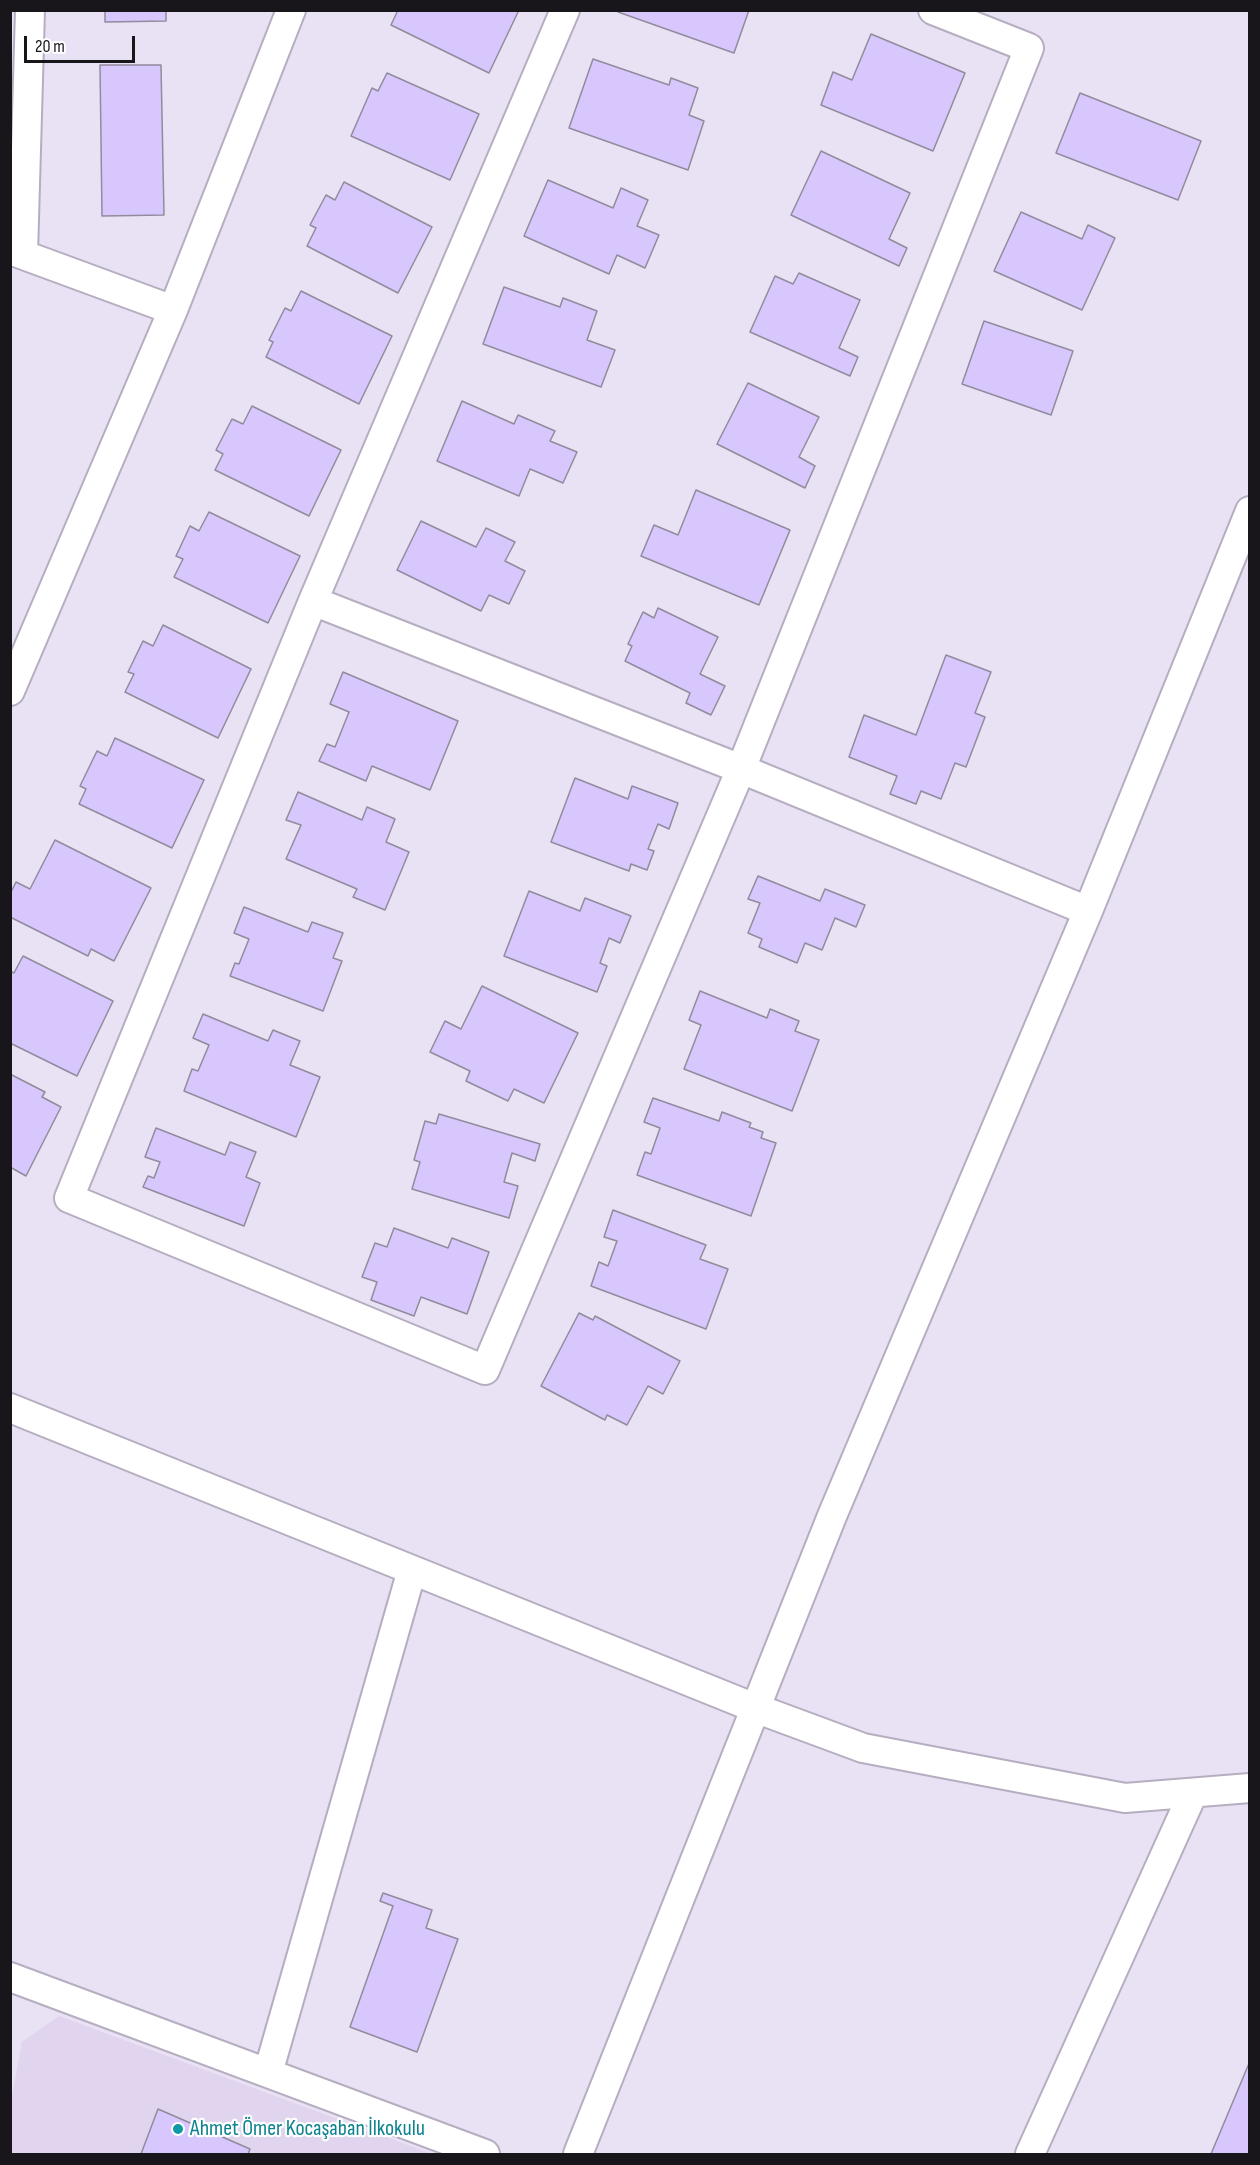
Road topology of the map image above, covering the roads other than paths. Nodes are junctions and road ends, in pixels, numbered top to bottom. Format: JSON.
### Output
{"nodes":[{"id":1,"x":30,"y":10,"type":"edge"},
{"id":2,"x":291,"y":10,"type":"edge"},
{"id":3,"x":565,"y":10,"type":"edge"},
{"id":4,"x":933,"y":10,"type":"edge"},
{"id":5,"x":17,"y":252,"type":"edge"},
{"id":6,"x":173,"y":310,"type":"junction"},
{"id":7,"x":1250,"y":511,"type":"edge"},
{"id":8,"x":313,"y":602,"type":"junction"},
{"id":9,"x":10,"y":691,"type":"edge"},
{"id":10,"x":741,"y":769,"type":"junction"},
{"id":11,"x":1088,"y":911,"type":"junction"},
{"id":12,"x":10,"y":1408,"type":"edge"},
{"id":13,"x":412,"y":1570,"type":"junction"},
{"id":14,"x":755,"y":1708,"type":"junction"},
{"id":15,"x":1250,"y":1788,"type":"edge"},
{"id":16,"x":1193,"y":1793,"type":"junction"},
{"id":17,"x":10,"y":1977,"type":"edge"},
{"id":18,"x":268,"y":2073,"type":"junction"},
{"id":19,"x":485,"y":2154,"type":"edge"},
{"id":20,"x":578,"y":2154,"type":"edge"},
{"id":21,"x":1030,"y":2154,"type":"edge"}],
"edges":[{"from":1,"to":5,"type":"street"},
{"from":2,"to":6,"type":"street"},
{"from":3,"to":8,"type":"street"},
{"from":4,"to":10,"type":"street"},
{"from":5,"to":6,"type":"street"},
{"from":6,"to":9,"type":"street"},
{"from":7,"to":11,"type":"street"},
{"from":8,"to":10,"type":"street"},
{"from":8,"to":10,"type":"street"},
{"from":10,"to":11,"type":"street"},
{"from":11,"to":14,"type":"street"},
{"from":12,"to":13,"type":"street"},
{"from":13,"to":14,"type":"street"},
{"from":13,"to":18,"type":"street"},
{"from":14,"to":16,"type":"street"},
{"from":14,"to":20,"type":"street"},
{"from":15,"to":16,"type":"street"},
{"from":16,"to":21,"type":"street"},
{"from":17,"to":18,"type":"street"},
{"from":18,"to":19,"type":"street"}]}
